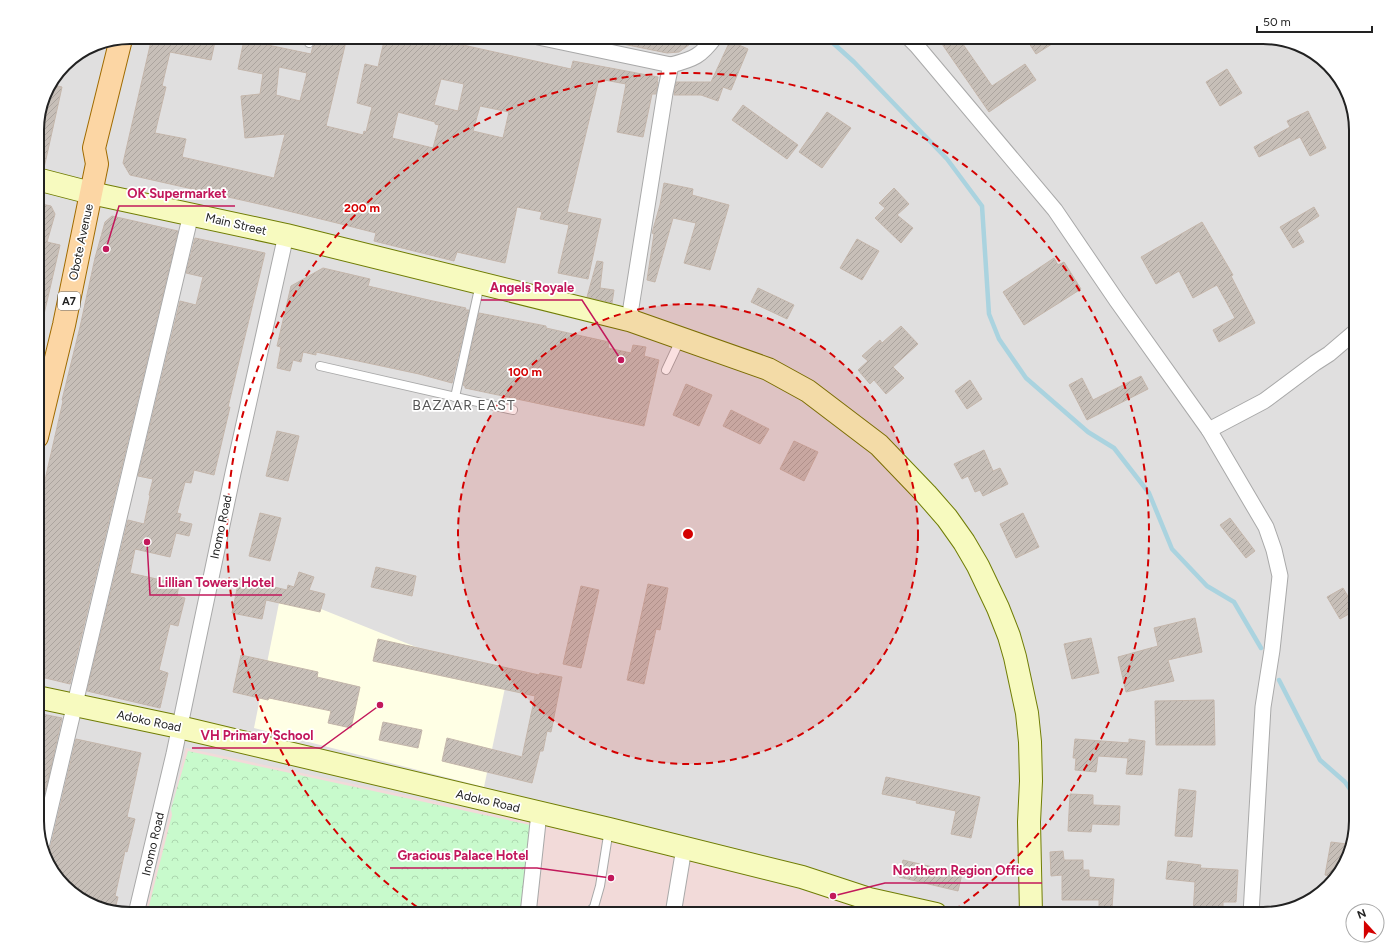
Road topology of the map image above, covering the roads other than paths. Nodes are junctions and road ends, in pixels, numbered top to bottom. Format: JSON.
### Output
{"nodes":[{"id":1,"x":132,"y":44,"type":"edge"},
{"id":2,"x":571,"y":44,"type":"edge"},
{"id":3,"x":709,"y":44,"type":"edge"},
{"id":4,"x":921,"y":44,"type":"edge"},
{"id":5,"x":120,"y":45,"type":"edge"},
{"id":6,"x":671,"y":65,"type":"junction"},
{"id":7,"x":97,"y":164,"type":"junction"},
{"id":8,"x":44,"y":182,"type":"edge"},
{"id":9,"x":91,"y":193,"type":"junction"},
{"id":10,"x":191,"y":214,"type":"junction"},
{"id":11,"x":286,"y":235,"type":"junction"},
{"id":12,"x":480,"y":284,"type":"junction"},
{"id":13,"x":629,"y":320,"type":"junction"},
{"id":14,"x":1349,"y":337,"type":"edge"},
{"id":15,"x":681,"y":338,"type":"junction"},
{"id":16,"x":320,"y":366,"type":"dead end"},
{"id":17,"x":666,"y":370,"type":"dead end"},
{"id":18,"x":455,"y":397,"type":"junction"},
{"id":19,"x":44,"y":408,"type":"edge"},
{"id":20,"x":513,"y":410,"type":"dead end"},
{"id":21,"x":1209,"y":430,"type":"junction"},
{"id":22,"x":44,"y":699,"type":"edge"},
{"id":23,"x":75,"y":706,"type":"junction"},
{"id":24,"x":179,"y":727,"type":"junction"},
{"id":25,"x":539,"y":813,"type":"junction"},
{"id":26,"x":609,"y":829,"type":"junction"},
{"id":27,"x":45,"y":831,"type":"edge"},
{"id":28,"x":684,"y":848,"type":"junction"},
{"id":29,"x":138,"y":907,"type":"edge"},
{"id":30,"x":529,"y":907,"type":"edge"},
{"id":31,"x":594,"y":907,"type":"edge"},
{"id":32,"x":674,"y":907,"type":"edge"},
{"id":33,"x":907,"y":907,"type":"edge"},
{"id":34,"x":1031,"y":907,"type":"edge"},
{"id":35,"x":1251,"y":907,"type":"edge"}],
"edges":[{"from":1,"to":7,"type":"main road","name":"Obote Avenue","number":"A7"},
{"from":2,"to":6,"type":"street"},
{"from":3,"to":6,"type":"street"},
{"from":4,"to":21,"type":"street"},
{"from":5,"to":7,"type":"main road","name":"Obote Avenue","number":"A7"},
{"from":6,"to":13,"type":"street"},
{"from":7,"to":9,"type":"main road","name":"Obote Avenue","number":"A7"},
{"from":8,"to":9,"type":"street","name":"Main Street"},
{"from":9,"to":10,"type":"street","name":"Main Street"},
{"from":9,"to":19,"type":"main road","name":"Obote Avenue","number":"A7"},
{"from":10,"to":11,"type":"street","name":"Main Street"},
{"from":10,"to":23,"type":"street"},
{"from":11,"to":12,"type":"street","name":"Main Street"},
{"from":11,"to":24,"type":"street","name":"Inomo Road"},
{"from":12,"to":13,"type":"street","name":"Main Street"},
{"from":12,"to":18,"type":"lane"},
{"from":13,"to":15,"type":"street","name":"Main Street"},
{"from":14,"to":21,"type":"street"},
{"from":15,"to":17,"type":"lane"},
{"from":15,"to":34,"type":"street","name":"Main Street"},
{"from":16,"to":18,"type":"lane"},
{"from":18,"to":20,"type":"lane"},
{"from":21,"to":35,"type":"street"},
{"from":22,"to":23,"type":"street","name":"Adoko Road"},
{"from":23,"to":24,"type":"street","name":"Adoko Road"},
{"from":23,"to":27,"type":"street"},
{"from":24,"to":25,"type":"street","name":"Adoko Road"},
{"from":24,"to":29,"type":"street","name":"Inomo Road"},
{"from":25,"to":26,"type":"street","name":"Adoko Road"},
{"from":25,"to":30,"type":"street"},
{"from":26,"to":28,"type":"street","name":"Adoko Road"},
{"from":26,"to":31,"type":"lane"},
{"from":28,"to":32,"type":"street"},
{"from":28,"to":33,"type":"street","name":"Adoko Road"}]}
